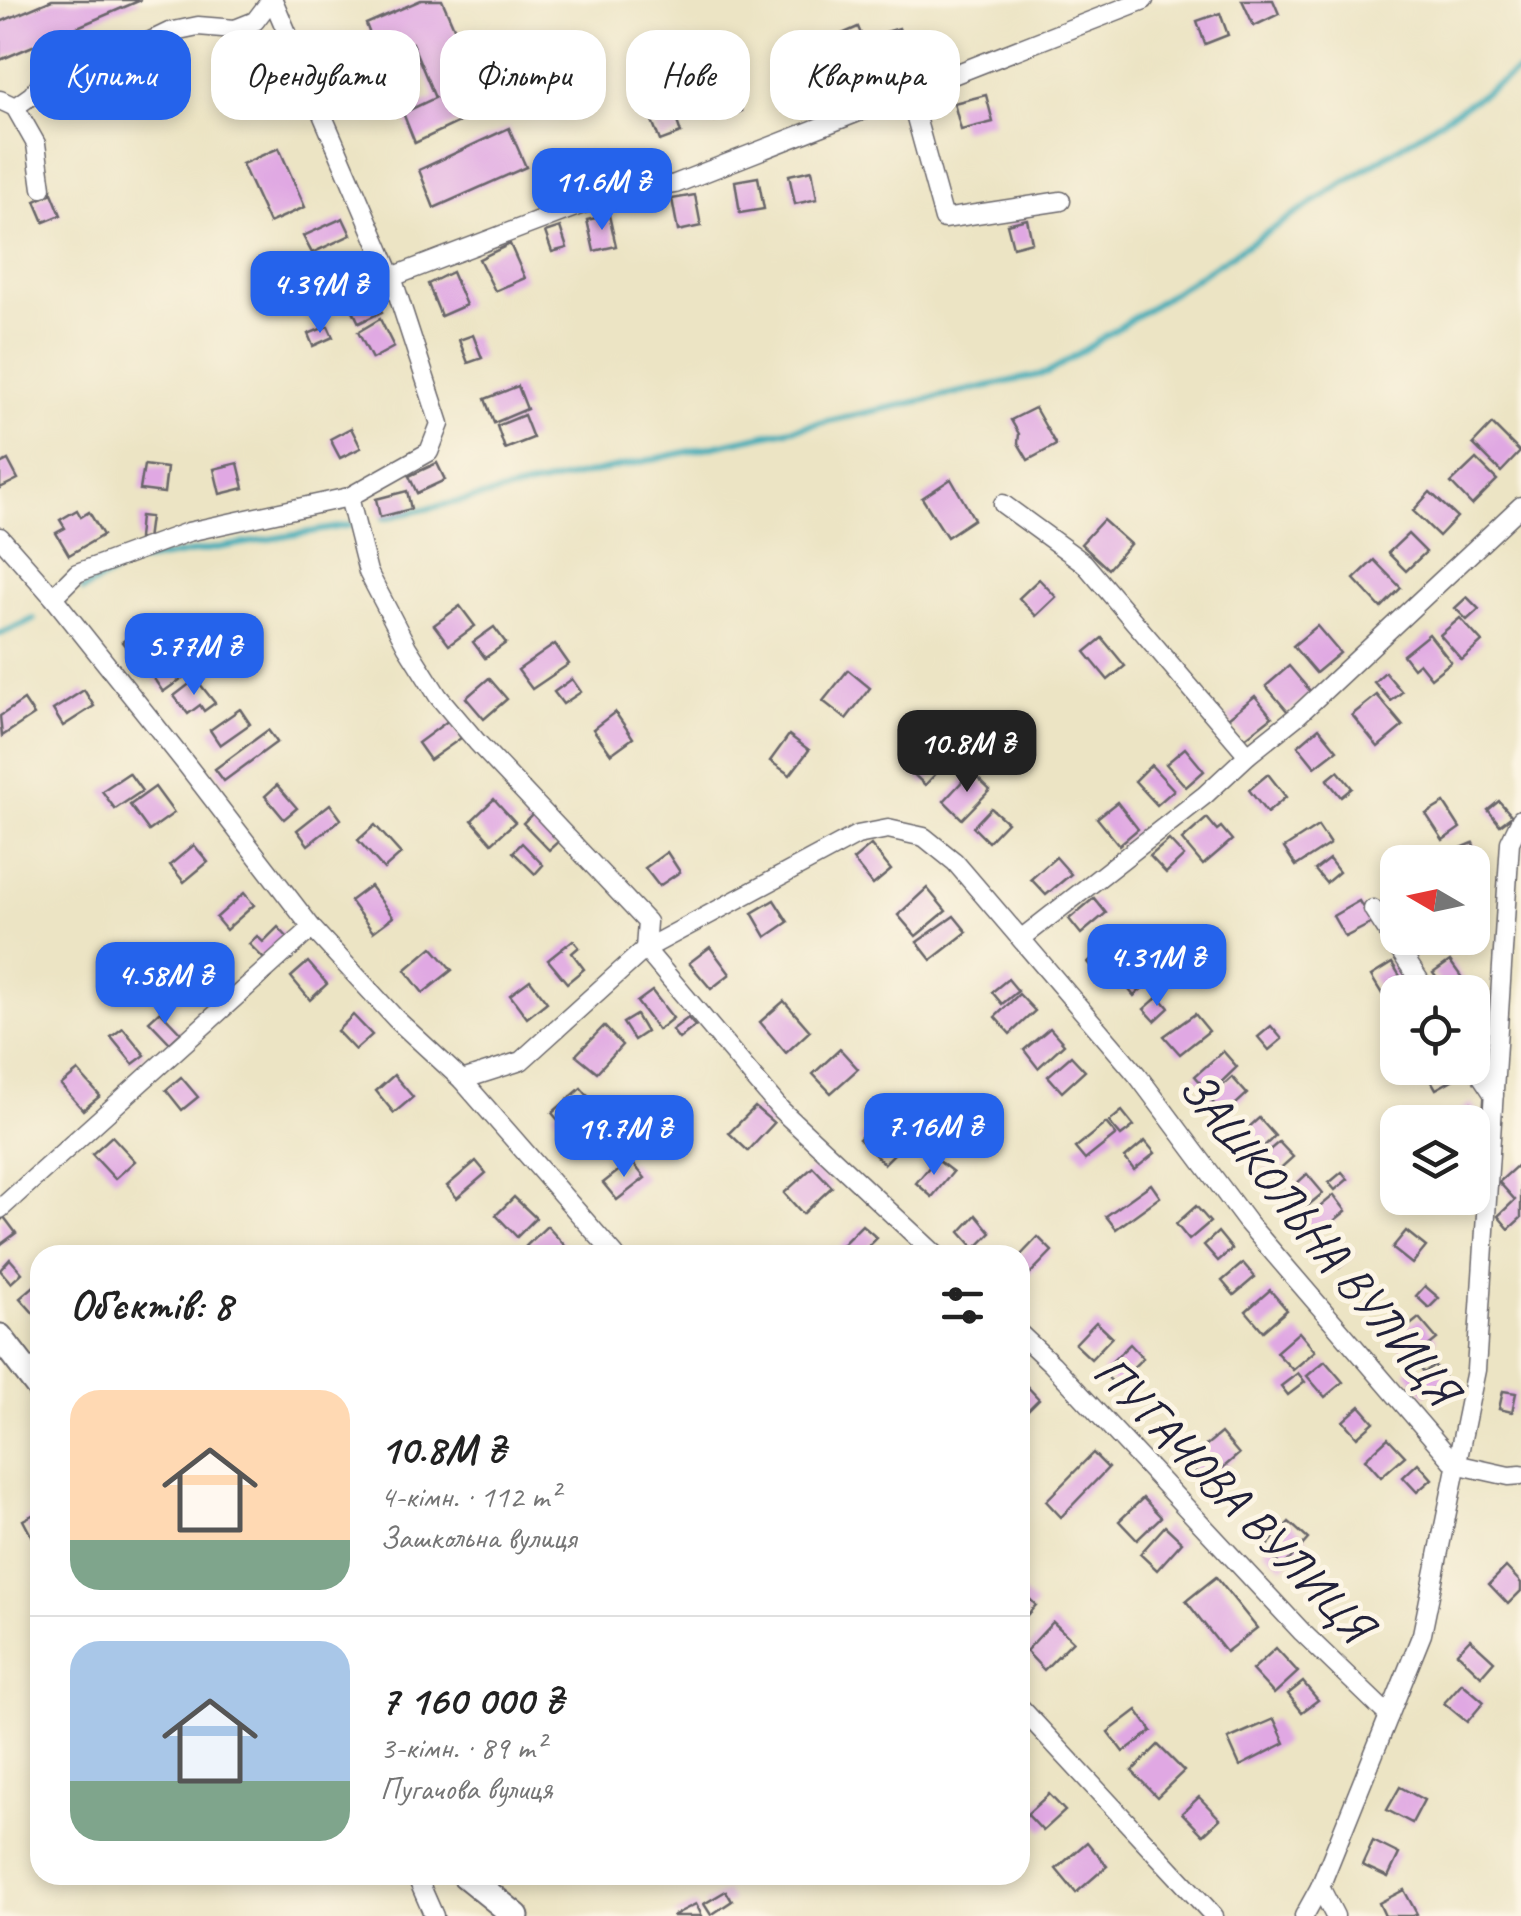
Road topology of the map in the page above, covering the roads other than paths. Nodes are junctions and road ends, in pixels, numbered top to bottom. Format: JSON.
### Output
{"nodes":[{"id":1,"x":272,"y":0,"type":"edge"},
{"id":2,"x":1144,"y":0,"type":"edge"},
{"id":3,"x":960,"y":72,"type":"edge"},
{"id":4,"x":7,"y":103,"type":"edge"},
{"id":5,"x":837,"y":120,"type":"edge"},
{"id":6,"x":916,"y":120,"type":"edge"},
{"id":7,"x":42,"y":188,"type":"dead end"},
{"id":8,"x":1060,"y":201,"type":"dead end"},
{"id":9,"x":392,"y":278,"type":"junction"},
{"id":10,"x":349,"y":497,"type":"junction"},
{"id":11,"x":1004,"y":504,"type":"dead end"},
{"id":12,"x":1520,"y":511,"type":"edge"},
{"id":13,"x":0,"y":538,"type":"edge"},
{"id":14,"x":53,"y":597,"type":"junction"},
{"id":15,"x":1248,"y":755,"type":"junction"},
{"id":16,"x":1521,"y":819,"type":"edge"},
{"id":17,"x":1373,"y":908,"type":"dead end"},
{"id":18,"x":312,"y":928,"type":"junction"},
{"id":19,"x":1022,"y":938,"type":"junction"},
{"id":20,"x":645,"y":948,"type":"junction"},
{"id":21,"x":1416,"y":975,"type":"edge"},
{"id":22,"x":462,"y":1080,"type":"junction"},
{"id":23,"x":1487,"y":1085,"type":"edge"},
{"id":24,"x":1494,"y":1096,"type":"junction"},
{"id":25,"x":0,"y":1209,"type":"edge"},
{"id":26,"x":606,"y":1245,"type":"edge"},
{"id":27,"x":925,"y":1245,"type":"edge"},
{"id":28,"x":2,"y":1341,"type":"edge"},
{"id":29,"x":1030,"y":1343,"type":"edge"},
{"id":30,"x":30,"y":1376,"type":"edge"},
{"id":31,"x":1455,"y":1464,"type":"junction"},
{"id":32,"x":1521,"y":1475,"type":"edge"},
{"id":33,"x":1389,"y":1716,"type":"junction"},
{"id":34,"x":1030,"y":1718,"type":"edge"},
{"id":35,"x":420,"y":1885,"type":"edge"},
{"id":36,"x":477,"y":1885,"type":"edge"},
{"id":37,"x":1320,"y":1887,"type":"junction"},
{"id":38,"x":434,"y":1916,"type":"edge"},
{"id":39,"x":516,"y":1916,"type":"edge"},
{"id":40,"x":1214,"y":1916,"type":"edge"},
{"id":41,"x":1304,"y":1916,"type":"edge"},
{"id":42,"x":1336,"y":1916,"type":"edge"}],
"edges":[{"from":1,"to":4,"type":"street"},
{"from":1,"to":9,"type":"street"},
{"from":2,"to":3,"type":"street"},
{"from":4,"to":7,"type":"street"},
{"from":5,"to":9,"type":"street"},
{"from":6,"to":8,"type":"street"},
{"from":9,"to":10,"type":"street"},
{"from":10,"to":14,"type":"street"},
{"from":10,"to":20,"type":"street"},
{"from":11,"to":15,"type":"street"},
{"from":12,"to":15,"type":"street"},
{"from":13,"to":14,"type":"street"},
{"from":14,"to":18,"type":"street"},
{"from":15,"to":19,"type":"street"},
{"from":16,"to":24,"type":"street"},
{"from":17,"to":21,"type":"street"},
{"from":18,"to":22,"type":"street"},
{"from":18,"to":25,"type":"street"},
{"from":19,"to":20,"type":"street","name":"ЗАШКОЛЬНА ВУЛИЦЯ"},
{"from":19,"to":31,"type":"street","name":"ЗАШКОЛЬНА ВУЛИЦЯ"},
{"from":20,"to":22,"type":"street"},
{"from":20,"to":27,"type":"street"},
{"from":22,"to":26,"type":"street"},
{"from":23,"to":24,"type":"street"},
{"from":24,"to":31,"type":"street"},
{"from":28,"to":30,"type":"street"},
{"from":29,"to":33,"type":"street","name":"ПУГАЧОВА ВУЛИЦЯ"},
{"from":31,"to":32,"type":"street","name":"ЗАШКОЛЬНА ВУЛИЦЯ"},
{"from":31,"to":33,"type":"street","name":"ЗАШКОЛЬНА ВУЛИЦЯ"},
{"from":33,"to":37,"type":"street","name":"ЗАШКОЛЬНА ВУЛИЦЯ"},
{"from":34,"to":40,"type":"street"},
{"from":35,"to":38,"type":"street"},
{"from":36,"to":39,"type":"street"},
{"from":37,"to":41,"type":"street","name":"ЗАШКОЛЬНА ВУЛИЦЯ"},
{"from":37,"to":42,"type":"street"}]}
